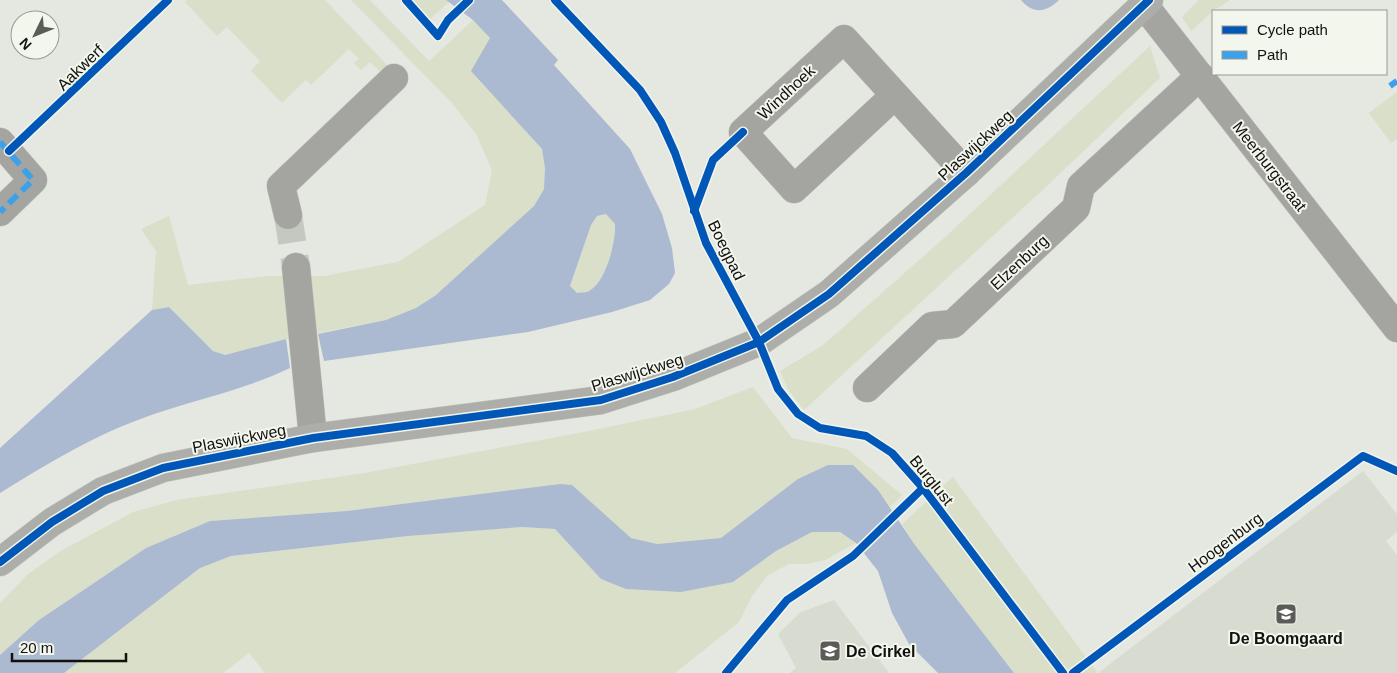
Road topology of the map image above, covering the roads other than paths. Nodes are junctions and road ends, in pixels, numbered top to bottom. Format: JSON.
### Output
{"nodes":[{"id":1,"x":1146,"y":2,"type":"edge"},
{"id":2,"x":1200,"y":76,"type":"junction"},
{"id":3,"x":394,"y":78,"type":"dead end"},
{"id":4,"x":894,"y":95,"type":"junction"},
{"id":5,"x":0,"y":142,"type":"edge"},
{"id":6,"x":966,"y":173,"type":"junction"},
{"id":7,"x":0,"y":212,"type":"edge"},
{"id":8,"x":288,"y":215,"type":"tunnel mouth"},
{"id":9,"x":296,"y":266,"type":"tunnel mouth"},
{"id":10,"x":1397,"y":328,"type":"edge"},
{"id":11,"x":867,"y":388,"type":"dead end"},
{"id":12,"x":313,"y":438,"type":"junction"},
{"id":13,"x":0,"y":562,"type":"edge"}],
"edges":[{"from":1,"to":2,"type":"street","name":"Meerburgstraat"},
{"from":1,"to":6,"type":"street","name":"Plaswijckweg"},
{"from":2,"to":10,"type":"street","name":"Meerburgstraat"},
{"from":2,"to":11,"type":"street","name":"Elzenburg"},
{"from":3,"to":8,"type":"street"},
{"from":4,"to":4,"type":"street","name":"Windhoek"},
{"from":4,"to":6,"type":"street","name":"Windhoek"},
{"from":5,"to":7,"type":"street"},
{"from":6,"to":12,"type":"street","name":"Plaswijckweg"},
{"from":9,"to":12,"type":"street"},
{"from":12,"to":13,"type":"street","name":"Plaswijckweg"}]}
